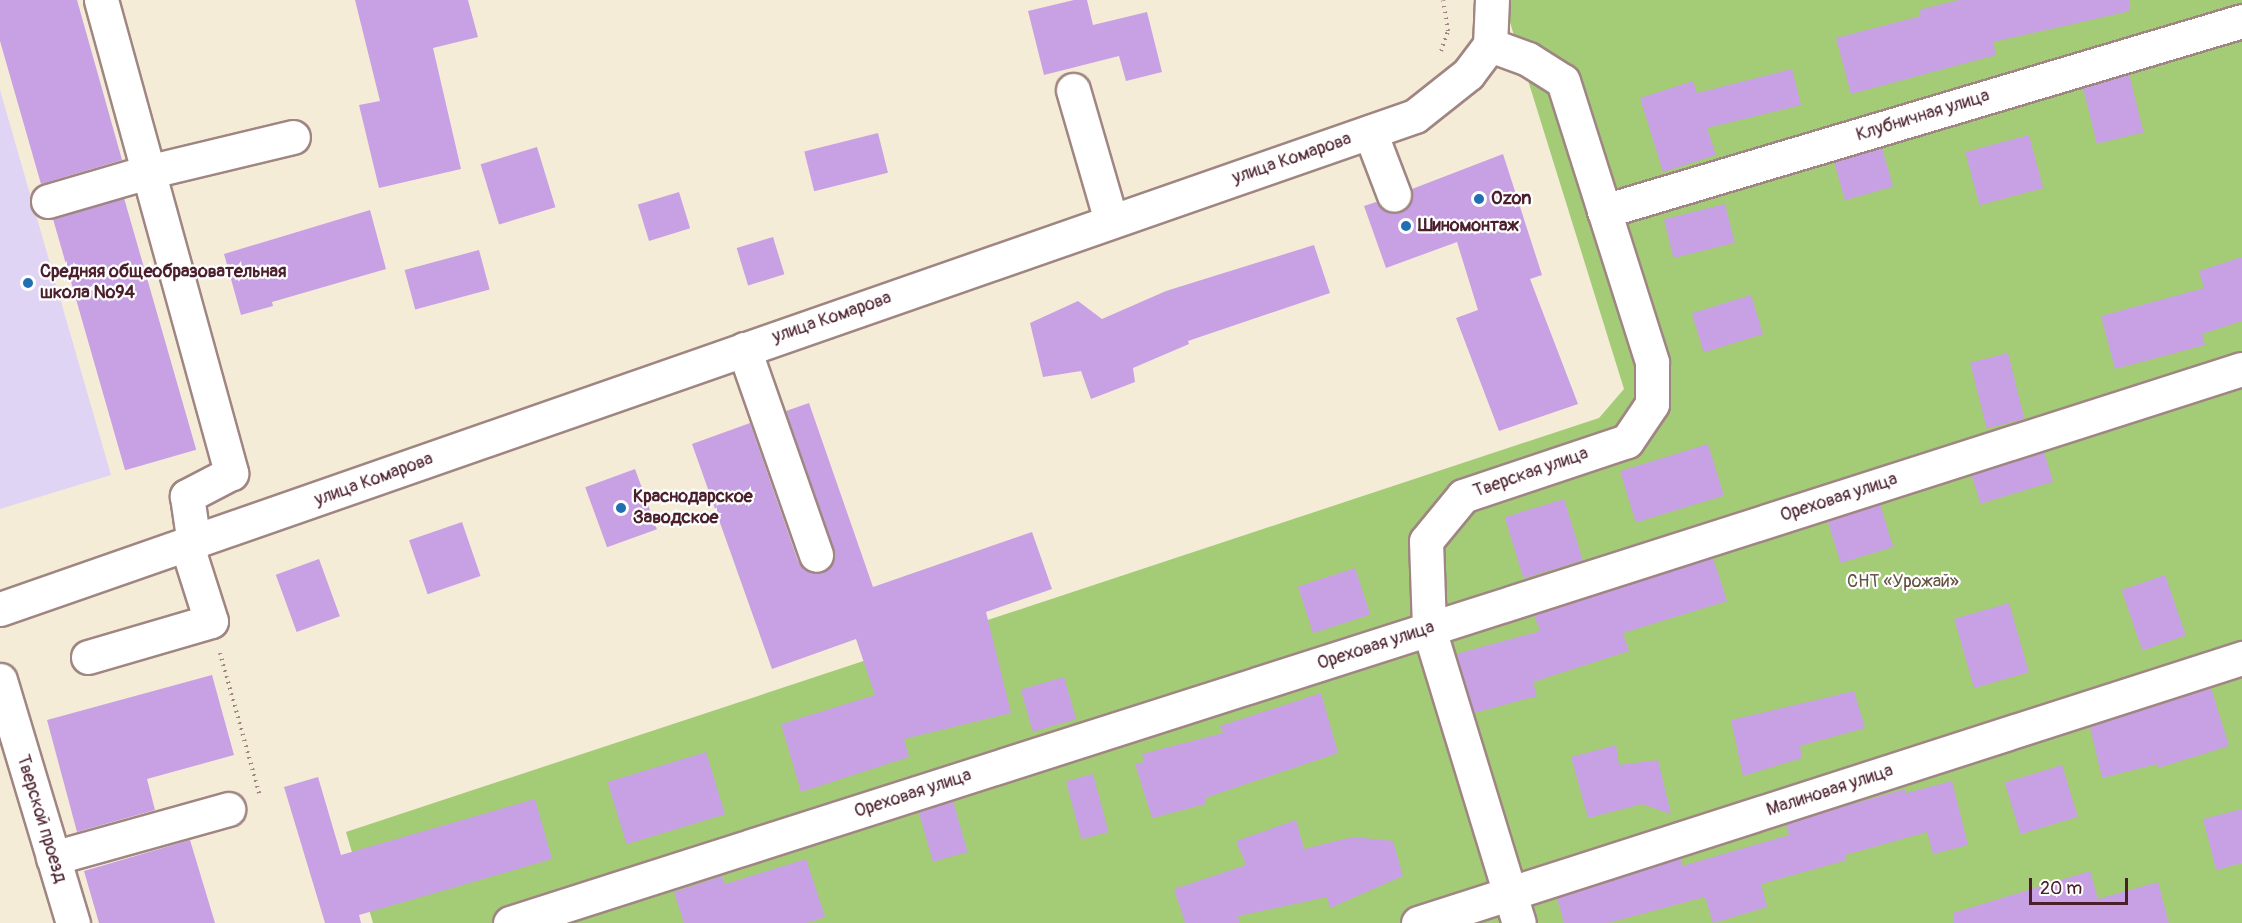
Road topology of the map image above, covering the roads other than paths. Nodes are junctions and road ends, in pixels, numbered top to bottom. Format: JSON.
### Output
{"nodes":[{"id":1,"x":101,"y":0,"type":"edge"},
{"id":2,"x":1492,"y":0,"type":"edge"},
{"id":3,"x":2242,"y":21,"type":"edge"},
{"id":4,"x":1490,"y":45,"type":"junction"},
{"id":5,"x":1073,"y":90,"type":"dead end"},
{"id":6,"x":1370,"y":132,"type":"junction"},
{"id":7,"x":293,"y":137,"type":"dead end"},
{"id":8,"x":147,"y":172,"type":"junction"},
{"id":9,"x":1394,"y":195,"type":"dead end"},
{"id":10,"x":48,"y":201,"type":"dead end"},
{"id":11,"x":1604,"y":211,"type":"junction"},
{"id":12,"x":1111,"y":221,"type":"junction"},
{"id":13,"x":744,"y":349,"type":"junction"},
{"id":14,"x":2242,"y":369,"type":"edge"},
{"id":15,"x":191,"y":545,"type":"junction"},
{"id":16,"x":816,"y":555,"type":"dead end"},
{"id":17,"x":0,"y":609,"type":"edge"},
{"id":18,"x":1429,"y":629,"type":"junction"},
{"id":19,"x":88,"y":657,"type":"dead end"},
{"id":20,"x":2242,"y":658,"type":"edge"},
{"id":21,"x":0,"y":680,"type":"edge"},
{"id":22,"x":228,"y":809,"type":"road end"},
{"id":23,"x":53,"y":858,"type":"junction"},
{"id":24,"x":1515,"y":908,"type":"edge"},
{"id":25,"x":73,"y":923,"type":"edge"},
{"id":26,"x":510,"y":923,"type":"edge"},
{"id":27,"x":1418,"y":923,"type":"edge"}],
"edges":[{"from":1,"to":8,"type":"street"},
{"from":2,"to":4,"type":"street"},
{"from":3,"to":11,"type":"street","name":"Клубничная улица"},
{"from":4,"to":6,"type":"street","name":"улица Комарова"},
{"from":4,"to":11,"type":"street","name":"Тверская улица"},
{"from":5,"to":12,"type":"street"},
{"from":6,"to":9,"type":"street"},
{"from":6,"to":12,"type":"street","name":"улица Комарова"},
{"from":7,"to":8,"type":"street"},
{"from":8,"to":10,"type":"street"},
{"from":8,"to":15,"type":"street"},
{"from":11,"to":18,"type":"street","name":"Тверская улица"},
{"from":12,"to":13,"type":"street","name":"улица Комарова"},
{"from":13,"to":15,"type":"street","name":"улица Комарова"},
{"from":13,"to":16,"type":"street"},
{"from":14,"to":18,"type":"street","name":"Ореховая улица"},
{"from":15,"to":17,"type":"street","name":"улица Комарова"},
{"from":15,"to":19,"type":"street"},
{"from":18,"to":24,"type":"street","name":"Тверская улица"},
{"from":18,"to":26,"type":"street","name":"Ореховая улица"},
{"from":20,"to":24,"type":"street","name":"Малиновая улица"},
{"from":21,"to":23,"type":"street","name":"Тверской проезд"},
{"from":22,"to":23,"type":"street"},
{"from":23,"to":25,"type":"street","name":"Тверской проезд"},
{"from":24,"to":27,"type":"street","name":"Малиновая улица"}]}
